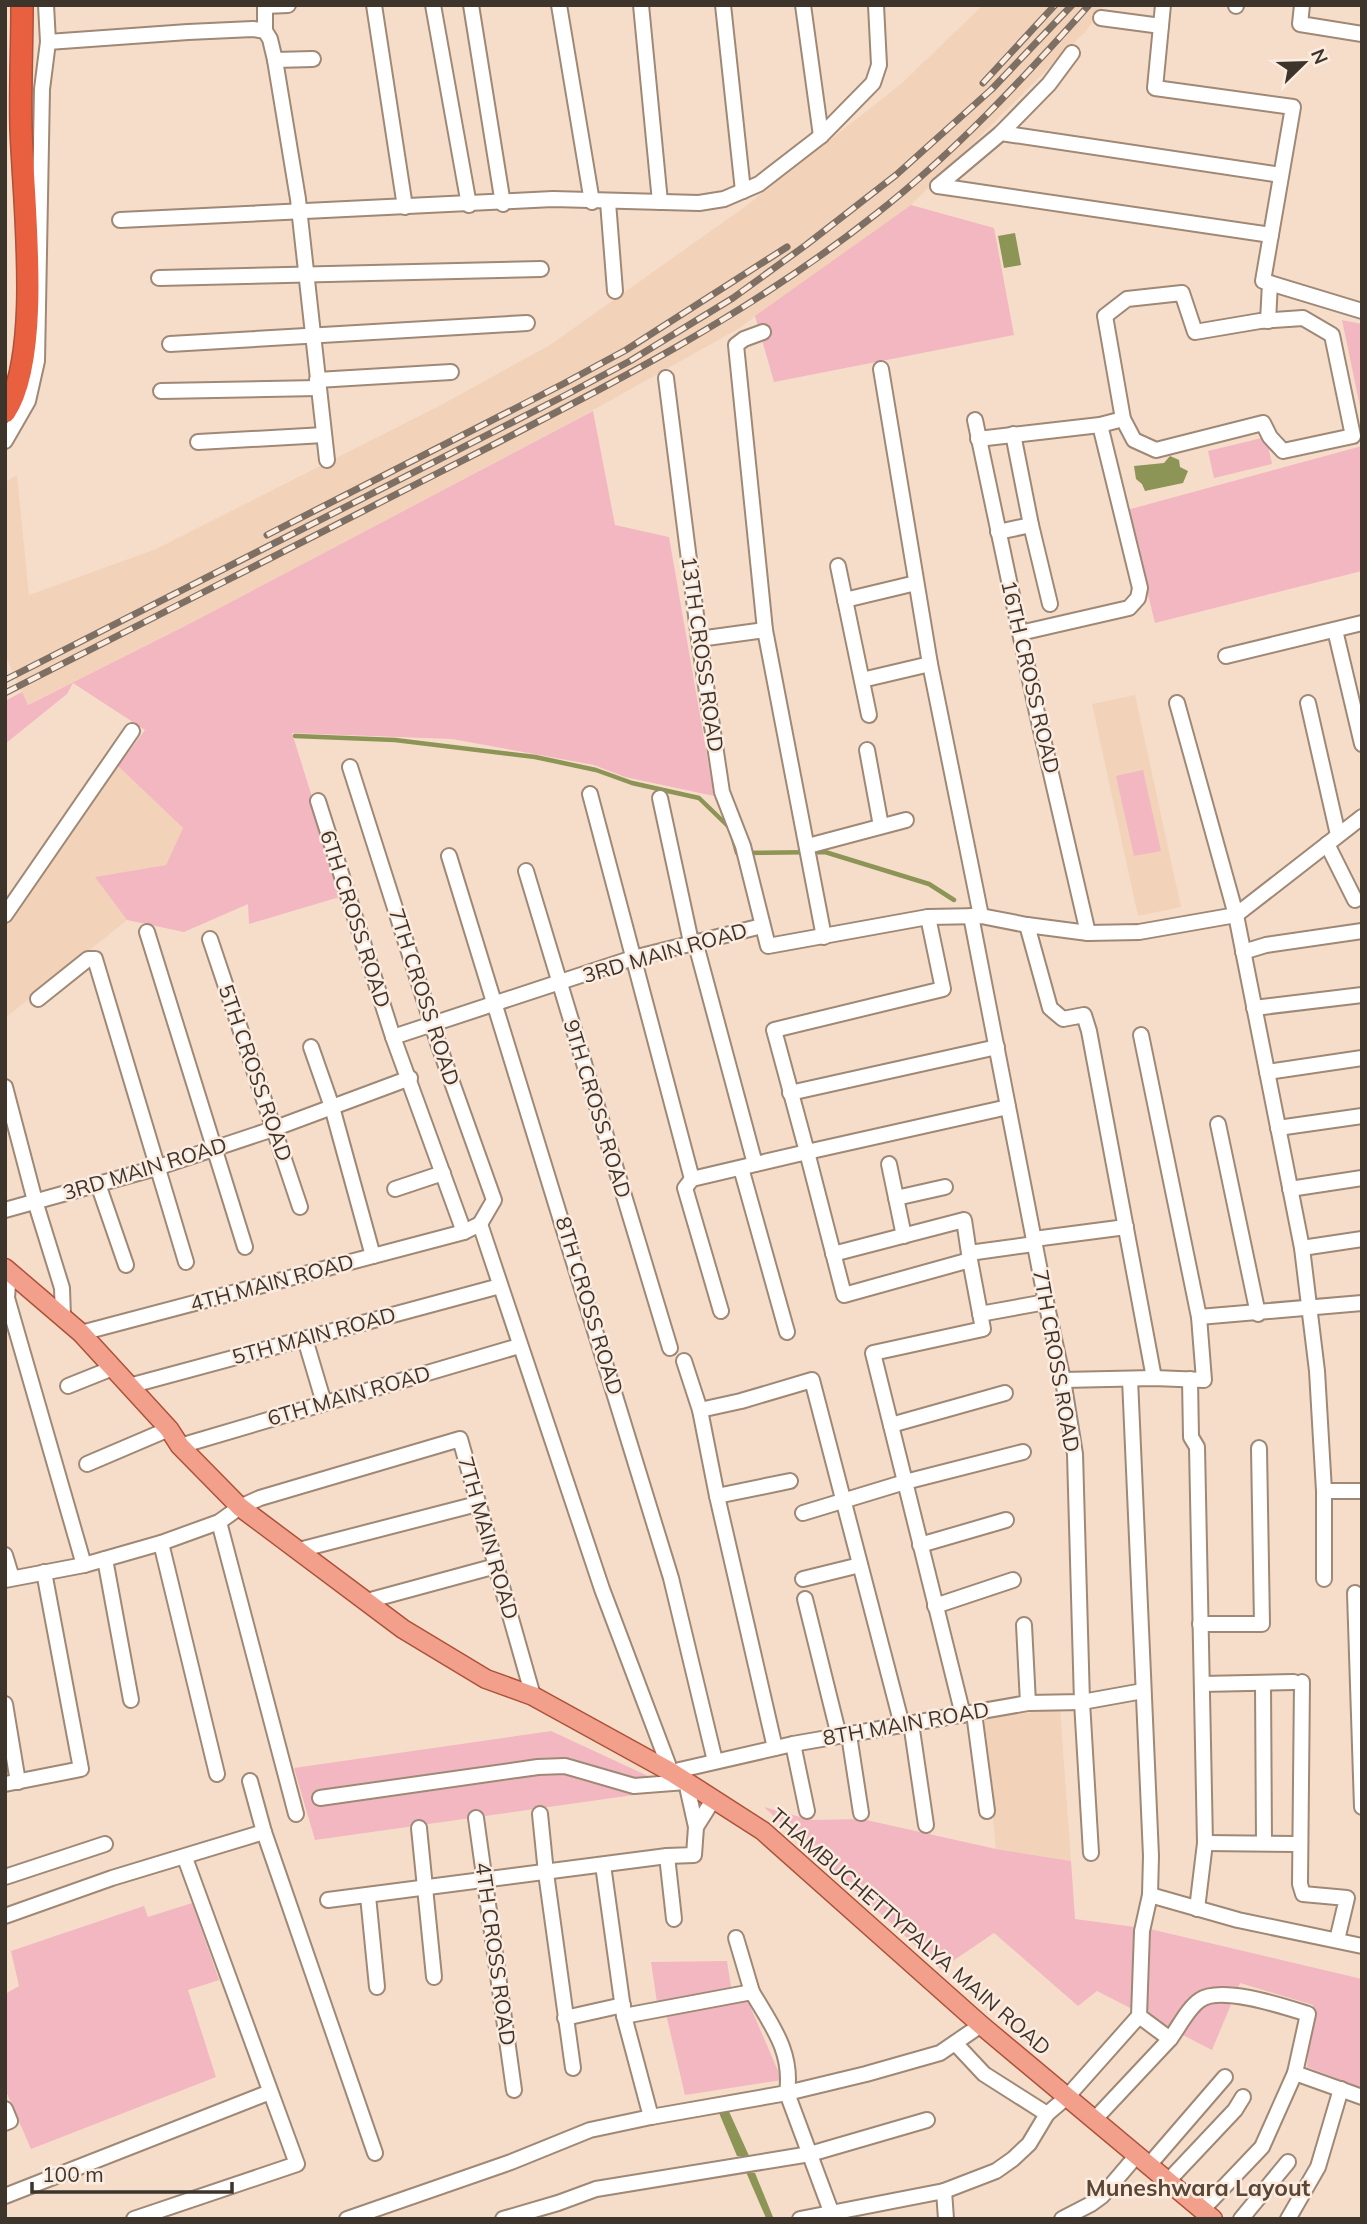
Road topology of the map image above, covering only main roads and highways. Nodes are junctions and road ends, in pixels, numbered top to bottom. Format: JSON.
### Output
{"nodes":[{"id":1,"x":22,"y":5,"type":"edge"},
{"id":2,"x":5,"y":412,"type":"edge"},
{"id":3,"x":7,"y":1269,"type":"edge"},
{"id":4,"x":1208,"y":2214,"type":"edge"}],
"edges":[{"from":1,"to":2,"type":"highway"},
{"from":3,"to":4,"type":"main road","name":"THAMBUCHETTYPALYA MAIN ROAD"}]}
